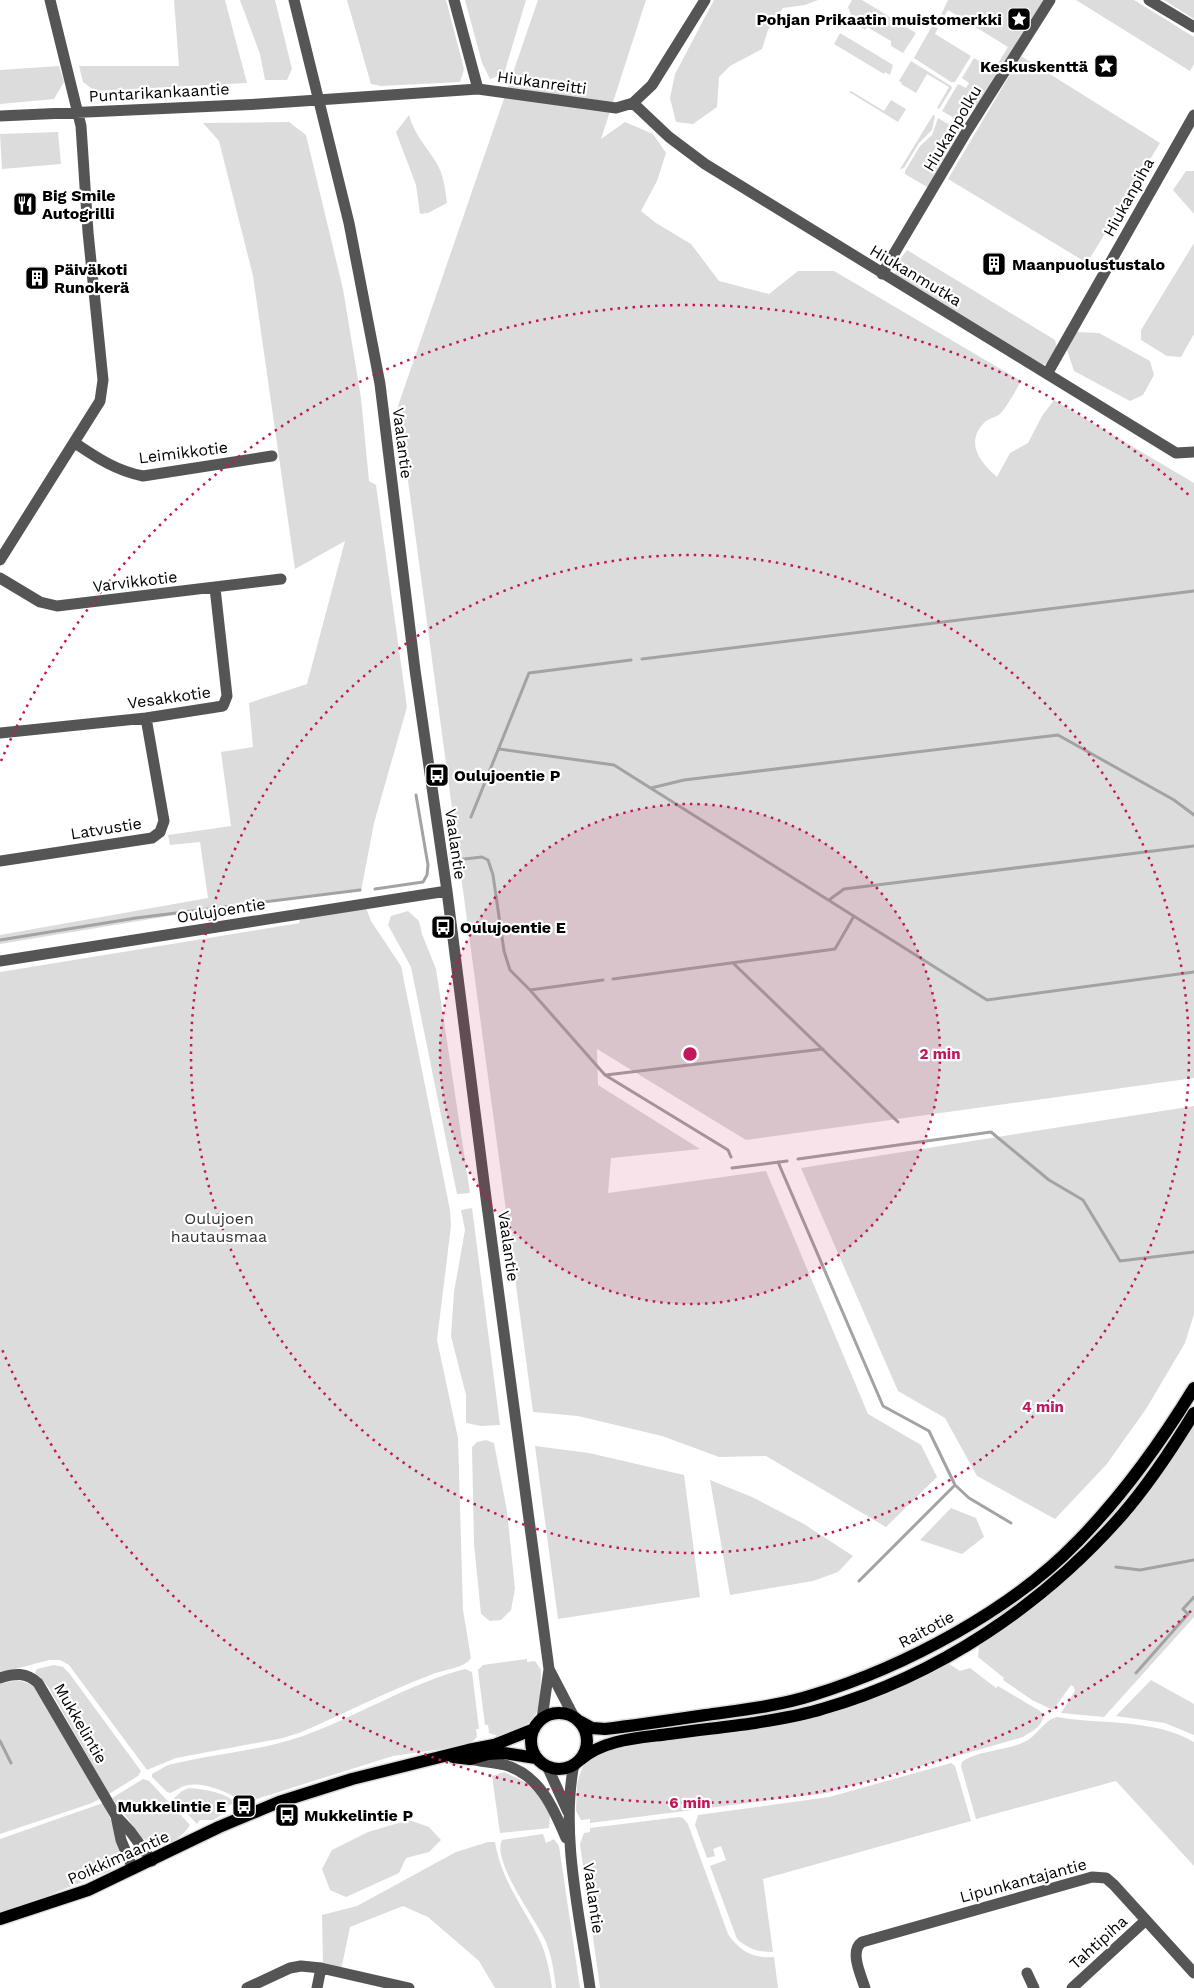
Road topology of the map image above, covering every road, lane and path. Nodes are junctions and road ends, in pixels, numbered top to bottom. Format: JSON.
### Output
{"nodes":[{"id":1,"x":50,"y":0,"type":"edge"},
{"id":2,"x":294,"y":0,"type":"edge"},
{"id":3,"x":454,"y":0,"type":"edge"},
{"id":4,"x":705,"y":0,"type":"edge"},
{"id":5,"x":1050,"y":0,"type":"edge"},
{"id":6,"x":1149,"y":0,"type":"edge"},
{"id":7,"x":1194,"y":27,"type":"edge"},
{"id":8,"x":478,"y":89,"type":"junction"},
{"id":9,"x":320,"y":100,"type":"junction"},
{"id":10,"x":633,"y":103,"type":"junction"},
{"id":11,"x":79,"y":112,"type":"junction"},
{"id":12,"x":1194,"y":115,"type":"edge"},
{"id":13,"x":0,"y":116,"type":"edge"},
{"id":14,"x":882,"y":274,"type":"junction"},
{"id":15,"x":1047,"y":374,"type":"junction"},
{"id":16,"x":76,"y":443,"type":"junction"},
{"id":17,"x":1194,"y":452,"type":"edge"},
{"id":18,"x":272,"y":456,"type":"dead end"},
{"id":19,"x":0,"y":560,"type":"edge"},
{"id":20,"x":0,"y":578,"type":"edge"},
{"id":21,"x":281,"y":579,"type":"dead end"},
{"id":22,"x":215,"y":588,"type":"junction"},
{"id":23,"x":146,"y":718,"type":"junction"},
{"id":24,"x":0,"y":733,"type":"edge"},
{"id":25,"x":0,"y":861,"type":"edge"},
{"id":26,"x":447,"y":891,"type":"junction"},
{"id":27,"x":0,"y":961,"type":"edge"},
{"id":28,"x":1194,"y":1388,"type":"edge"},
{"id":29,"x":1194,"y":1413,"type":"edge"},
{"id":30,"x":550,"y":1669,"type":"junction"},
{"id":31,"x":0,"y":1678,"type":"edge"},
{"id":32,"x":576,"y":1719,"type":"junction"},
{"id":33,"x":538,"y":1724,"type":"junction"},
{"id":34,"x":504,"y":1754,"type":"junction"},
{"id":35,"x":536,"y":1758,"type":"junction"},
{"id":36,"x":577,"y":1762,"type":"junction"},
{"id":37,"x":547,"y":1766,"type":"junction"},
{"id":38,"x":568,"y":1812,"type":"junction"},
{"id":39,"x":116,"y":1816,"type":"junction"},
{"id":40,"x":570,"y":1847,"type":"junction"},
{"id":41,"x":152,"y":1861,"type":"junction"},
{"id":42,"x":133,"y":1869,"type":"junction"},
{"id":43,"x":0,"y":1919,"type":"edge"},
{"id":44,"x":1146,"y":1920,"type":"junction"},
{"id":45,"x":321,"y":1968,"type":"junction"},
{"id":46,"x":1027,"y":1973,"type":"dead end"},
{"id":47,"x":1194,"y":1973,"type":"edge"},
{"id":48,"x":247,"y":1988,"type":"edge"},
{"id":49,"x":317,"y":1988,"type":"edge"},
{"id":50,"x":408,"y":1988,"type":"edge"},
{"id":51,"x":590,"y":1988,"type":"edge"},
{"id":52,"x":865,"y":1988,"type":"edge"},
{"id":53,"x":1034,"y":1988,"type":"edge"},
{"id":54,"x":1072,"y":1988,"type":"edge"}],
"edges":[{"from":1,"to":11,"type":"street"},
{"from":2,"to":9,"type":"street","name":"Vaalantie"},
{"from":3,"to":8,"type":"street"},
{"from":4,"to":10,"type":"street"},
{"from":5,"to":14,"type":"street","name":"Hiukanpolku"},
{"from":6,"to":7,"type":"street"},
{"from":8,"to":9,"type":"street","name":"Hiukanreitti"},
{"from":8,"to":10,"type":"street","name":"Hiukanreitti"},
{"from":9,"to":11,"type":"street","name":"Puntarikankaantie"},
{"from":9,"to":26,"type":"street","name":"Vaalantie"},
{"from":10,"to":14,"type":"street","name":"Hiukanmutka"},
{"from":11,"to":13,"type":"street","name":"Puntarikankaantie"},
{"from":11,"to":16,"type":"street"},
{"from":12,"to":15,"type":"street","name":"Hiukanpiha"},
{"from":14,"to":15,"type":"street","name":"Hiukanmutka"},
{"from":15,"to":17,"type":"street","name":"Hiukanmutka"},
{"from":16,"to":18,"type":"street","name":"Leimikkotie"},
{"from":16,"to":19,"type":"street"},
{"from":20,"to":22,"type":"street","name":"Varvikkotie"},
{"from":21,"to":22,"type":"street","name":"Varvikkotie"},
{"from":22,"to":23,"type":"street","name":"Vesakkotie"},
{"from":23,"to":24,"type":"street","name":"Vesakkotie"},
{"from":23,"to":25,"type":"street","name":"Latvustie"},
{"from":26,"to":27,"type":"street","name":"Oulujoentie"},
{"from":26,"to":30,"type":"street","name":"Vaalantie"},
{"from":28,"to":32,"type":"main road","name":"Raitotie"},
{"from":29,"to":36,"type":"main road","name":"Raitotie"},
{"from":30,"to":32,"type":"street","name":"Vaalantie"},
{"from":30,"to":33,"type":"street","name":"Vaalantie"},
{"from":31,"to":39,"type":"street","name":"Mukkelintie"},
{"from":32,"to":33,"type":"main road"},
{"from":32,"to":36,"type":"main road"},
{"from":33,"to":34,"type":"main road","name":"Poikkimaantie"},
{"from":33,"to":35,"type":"main road"},
{"from":34,"to":35,"type":"main road","name":"Poikkimaantie"},
{"from":34,"to":40,"type":"street"},
{"from":34,"to":41,"type":"main road","name":"Poikkimaantie"},
{"from":35,"to":37,"type":"main road"},
{"from":36,"to":37,"type":"main road"},
{"from":36,"to":38,"type":"street","name":"Vaalantie"},
{"from":37,"to":38,"type":"street","name":"Vaalantie"},
{"from":38,"to":40,"type":"street","name":"Vaalantie"},
{"from":39,"to":41,"type":"street","name":"Mukkelintie"},
{"from":39,"to":42,"type":"street","name":"Mukkelintie"},
{"from":40,"to":51,"type":"street","name":"Vaalantie"},
{"from":41,"to":42,"type":"main road","name":"Poikkimaantie"},
{"from":42,"to":43,"type":"main road","name":"Poikkimaantie"},
{"from":44,"to":47,"type":"street","name":"Lipunkantajantie"},
{"from":44,"to":52,"type":"street","name":"Lipunkantajantie"},
{"from":44,"to":54,"type":"street","name":"Tahtipiha"},
{"from":45,"to":48,"type":"street"},
{"from":45,"to":49,"type":"street"},
{"from":45,"to":50,"type":"street"},
{"from":46,"to":53,"type":"street"}]}
